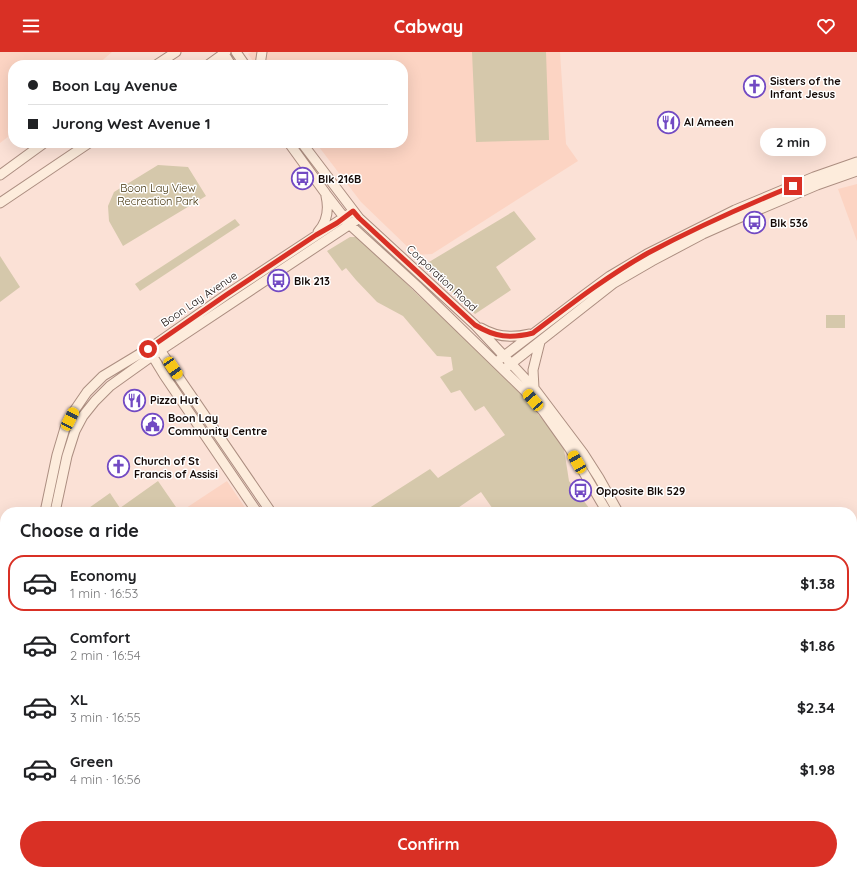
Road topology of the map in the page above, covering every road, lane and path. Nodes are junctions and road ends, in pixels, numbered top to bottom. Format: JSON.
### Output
{"nodes":[{"id":1,"x":168,"y":52,"type":"edge"},
{"id":2,"x":176,"y":52,"type":"edge"},
{"id":3,"x":224,"y":52,"type":"edge"},
{"id":4,"x":161,"y":60,"type":"edge"},
{"id":5,"x":164,"y":60,"type":"edge"},
{"id":6,"x":214,"y":60,"type":"edge"},
{"id":7,"x":37,"y":148,"type":"edge"},
{"id":8,"x":82,"y":148,"type":"edge"},
{"id":9,"x":293,"y":148,"type":"edge"},
{"id":10,"x":306,"y":148,"type":"edge"},
{"id":11,"x":857,"y":162,"type":"edge"},
{"id":12,"x":857,"y":171,"type":"edge"},
{"id":13,"x":0,"y":175,"type":"edge"},
{"id":14,"x":326,"y":194,"type":"junction"},
{"id":15,"x":0,"y":203,"type":"edge"},
{"id":16,"x":353,"y":211,"type":"junction"},
{"id":17,"x":359,"y":218,"type":"junction"},
{"id":18,"x":347,"y":221,"type":"junction"},
{"id":19,"x":316,"y":235,"type":"junction"},
{"id":20,"x":475,"y":325,"type":"junction"},
{"id":21,"x":533,"y":333,"type":"junction"},
{"id":22,"x":540,"y":342,"type":"junction"},
{"id":23,"x":158,"y":347,"type":"junction"},
{"id":24,"x":150,"y":352,"type":"junction"},
{"id":25,"x":504,"y":356,"type":"junction"},
{"id":26,"x":497,"y":362,"type":"junction"},
{"id":27,"x":508,"y":367,"type":"junction"},
{"id":28,"x":534,"y":388,"type":"junction"},
{"id":29,"x":46,"y":507,"type":"edge"},
{"id":30,"x":55,"y":507,"type":"edge"},
{"id":31,"x":254,"y":507,"type":"edge"},
{"id":32,"x":268,"y":507,"type":"edge"},
{"id":33,"x":604,"y":507,"type":"edge"},
{"id":34,"x":615,"y":507,"type":"edge"}],
"edges":[{"from":1,"to":4,"type":"street"},
{"from":2,"to":5,"type":"street"},
{"from":3,"to":6,"type":"street"},
{"from":7,"to":13,"type":"street"},
{"from":8,"to":15,"type":"street"},
{"from":9,"to":14,"type":"street","name":"Corporation Road"},
{"from":10,"to":16,"type":"street","name":"Corporation Road"},
{"from":11,"to":21,"type":"street"},
{"from":12,"to":22,"type":"street"},
{"from":14,"to":18,"type":"street","name":"Corporation Road"},
{"from":14,"to":19,"type":"street"},
{"from":16,"to":17,"type":"street","name":"Corporation Road"},
{"from":16,"to":18,"type":"street","name":"Boon Lay Avenue"},
{"from":17,"to":18,"type":"street","name":"Boon Lay Avenue"},
{"from":17,"to":20,"type":"street","name":"Corporation Road"},
{"from":18,"to":19,"type":"street","name":"Boon Lay Avenue"},
{"from":18,"to":23,"type":"street","name":"Boon Lay Avenue"},
{"from":18,"to":26,"type":"street","name":"Corporation Road"},
{"from":19,"to":23,"type":"street","name":"Boon Lay Avenue"},
{"from":20,"to":21,"type":"street"},
{"from":20,"to":25,"type":"street","name":"Corporation Road"},
{"from":21,"to":25,"type":"street"},
{"from":22,"to":27,"type":"street"},
{"from":22,"to":28,"type":"street"},
{"from":23,"to":24,"type":"street","name":"Boon Lay Avenue"},
{"from":23,"to":32,"type":"street"},
{"from":24,"to":29,"type":"street","name":"Boon Lay Avenue"},
{"from":24,"to":30,"type":"street","name":"Boon Lay Avenue"},
{"from":24,"to":31,"type":"street"},
{"from":25,"to":26,"type":"street"},
{"from":25,"to":27,"type":"street","name":"Corporation Road"},
{"from":26,"to":27,"type":"street","name":"Corporation Road"},
{"from":27,"to":28,"type":"street","name":"Corporation Road"},
{"from":27,"to":33,"type":"street","name":"Corporation Road"},
{"from":28,"to":34,"type":"street","name":"Corporation Road"}]}
